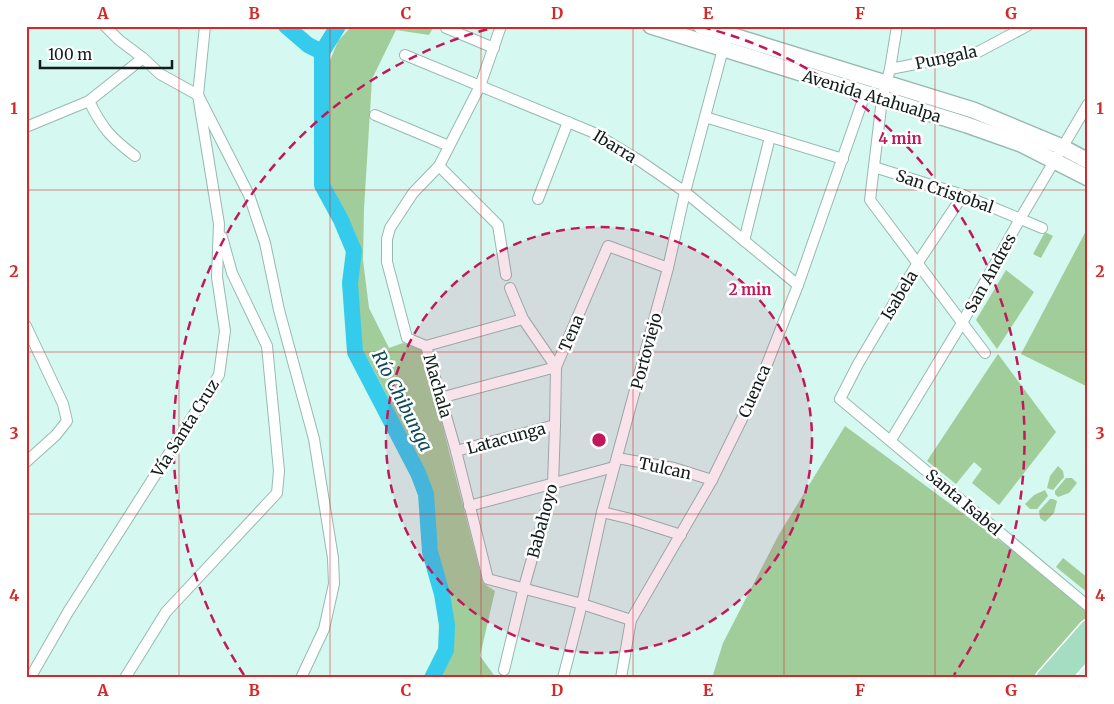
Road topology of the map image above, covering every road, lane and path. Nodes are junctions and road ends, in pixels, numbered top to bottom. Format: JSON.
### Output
{"nodes":[{"id":1,"x":104,"y":26,"type":"edge"},
{"id":2,"x":205,"y":26,"type":"edge"},
{"id":3,"x":501,"y":26,"type":"edge"},
{"id":4,"x":651,"y":26,"type":"edge"},
{"id":5,"x":702,"y":26,"type":"edge"},
{"id":6,"x":898,"y":26,"type":"edge"},
{"id":7,"x":1027,"y":26,"type":"edge"},
{"id":8,"x":446,"y":28,"type":"dead end"},
{"id":9,"x":730,"y":30,"type":"edge"},
{"id":10,"x":494,"y":48,"type":"junction"},
{"id":11,"x":723,"y":49,"type":"junction"},
{"id":12,"x":405,"y":55,"type":"dead end"},
{"id":13,"x":143,"y":58,"type":"junction"},
{"id":14,"x":890,"y":69,"type":"junction"},
{"id":15,"x":480,"y":86,"type":"junction"},
{"id":16,"x":884,"y":91,"type":"junction"},
{"id":17,"x":865,"y":94,"type":"junction"},
{"id":18,"x":198,"y":95,"type":"junction"},
{"id":19,"x":89,"y":101,"type":"junction"},
{"id":20,"x":1088,"y":104,"type":"edge"},
{"id":21,"x":375,"y":115,"type":"dead end"},
{"id":22,"x":705,"y":117,"type":"junction"},
{"id":23,"x":568,"y":122,"type":"junction"},
{"id":24,"x":26,"y":127,"type":"edge"},
{"id":25,"x":770,"y":137,"type":"junction"},
{"id":26,"x":449,"y":146,"type":"junction"},
{"id":27,"x":1062,"y":147,"type":"junction"},
{"id":28,"x":135,"y":156,"type":"dead end"},
{"id":29,"x":843,"y":159,"type":"junction"},
{"id":30,"x":1054,"y":161,"type":"junction"},
{"id":31,"x":1088,"y":161,"type":"edge"},
{"id":32,"x":439,"y":166,"type":"junction"},
{"id":33,"x":874,"y":167,"type":"junction"},
{"id":34,"x":1088,"y":178,"type":"edge"},
{"id":35,"x":685,"y":192,"type":"junction"},
{"id":36,"x":963,"y":195,"type":"junction"},
{"id":37,"x":538,"y":199,"type":"dead end"},
{"id":38,"x":1020,"y":219,"type":"junction"},
{"id":39,"x":219,"y":224,"type":"junction"},
{"id":40,"x":1042,"y":228,"type":"dead end"},
{"id":41,"x":744,"y":241,"type":"junction"},
{"id":42,"x":918,"y":264,"type":"junction"},
{"id":43,"x":668,"y":268,"type":"junction"},
{"id":44,"x":506,"y":275,"type":"dead end"},
{"id":45,"x":798,"y":285,"type":"junction"},
{"id":46,"x":510,"y":288,"type":"dead end"},
{"id":47,"x":523,"y":319,"type":"junction"},
{"id":48,"x":962,"y":323,"type":"junction"},
{"id":49,"x":26,"y":326,"type":"edge"},
{"id":50,"x":426,"y":346,"type":"junction"},
{"id":51,"x":985,"y":353,"type":"dead end"},
{"id":52,"x":556,"y":367,"type":"junction"},
{"id":53,"x":440,"y":398,"type":"junction"},
{"id":54,"x":840,"y":399,"type":"joint"},
{"id":55,"x":555,"y":425,"type":"junction"},
{"id":56,"x":891,"y":440,"type":"junction"},
{"id":57,"x":456,"y":451,"type":"junction"},
{"id":58,"x":26,"y":462,"type":"edge"},
{"id":59,"x":616,"y":462,"type":"junction"},
{"id":60,"x":712,"y":480,"type":"junction"},
{"id":61,"x":553,"y":485,"type":"junction"},
{"id":62,"x":469,"y":506,"type":"junction"},
{"id":63,"x":602,"y":512,"type":"junction"},
{"id":64,"x":681,"y":534,"type":"junction"},
{"id":65,"x":524,"y":588,"type":"junction"},
{"id":66,"x":582,"y":604,"type":"junction"},
{"id":67,"x":1088,"y":606,"type":"edge"},
{"id":68,"x":631,"y":620,"type":"junction"},
{"id":69,"x":1088,"y":628,"type":"edge"},
{"id":70,"x":1088,"y":648,"type":"edge"},
{"id":71,"x":504,"y":670,"type":"dead end"},
{"id":72,"x":30,"y":678,"type":"edge"},
{"id":73,"x":125,"y":678,"type":"edge"},
{"id":74,"x":301,"y":678,"type":"edge"},
{"id":75,"x":563,"y":678,"type":"edge"},
{"id":76,"x":621,"y":678,"type":"edge"},
{"id":77,"x":1044,"y":678,"type":"edge"},
{"id":78,"x":1062,"y":678,"type":"edge"}],
"edges":[{"from":1,"to":13,"type":"street"},
{"from":2,"to":18,"type":"street","name":"Vía Santa Cruz"},
{"from":3,"to":10,"type":"street","name":"Machala"},
{"from":4,"to":11,"type":"main road","name":"Avenida Atahualpa"},
{"from":5,"to":9,"type":"main road","name":"Avenida Atahualpa"},
{"from":6,"to":14,"type":"street"},
{"from":7,"to":14,"type":"street","name":"Pungala"},
{"from":8,"to":10,"type":"street"},
{"from":9,"to":11,"type":"street","name":"Portoviejo"},
{"from":9,"to":16,"type":"main road","name":"Avenida Atahualpa"},
{"from":10,"to":15,"type":"street","name":"Machala"},
{"from":11,"to":17,"type":"main road","name":"Avenida Atahualpa"},
{"from":11,"to":22,"type":"street","name":"Portoviejo"},
{"from":12,"to":15,"type":"street","name":"Ibarra"},
{"from":13,"to":18,"type":"street"},
{"from":13,"to":19,"type":"street"},
{"from":14,"to":16,"type":"street"},
{"from":15,"to":23,"type":"street","name":"Ibarra"},
{"from":15,"to":26,"type":"street","name":"Machala"},
{"from":16,"to":17,"type":"main road","name":"Avenida Atahualpa"},
{"from":16,"to":27,"type":"main road","name":"Avenida Atahualpa"},
{"from":16,"to":30,"type":"main road","name":"Avenida Atahualpa"},
{"from":16,"to":33,"type":"street"},
{"from":17,"to":29,"type":"street","name":"Cuenca"},
{"from":18,"to":39,"type":"street","name":"Vía Santa Cruz"},
{"from":18,"to":74,"type":"street"},
{"from":19,"to":24,"type":"street"},
{"from":19,"to":28,"type":"street"},
{"from":20,"to":27,"type":"street","name":"San Andres"},
{"from":21,"to":26,"type":"street"},
{"from":22,"to":25,"type":"street"},
{"from":22,"to":35,"type":"street","name":"Portoviejo"},
{"from":23,"to":35,"type":"street","name":"Ibarra"},
{"from":23,"to":37,"type":"street"},
{"from":25,"to":29,"type":"street"},
{"from":25,"to":41,"type":"street"},
{"from":26,"to":32,"type":"street","name":"Machala"},
{"from":27,"to":30,"type":"street","name":"San Andres"},
{"from":27,"to":31,"type":"main road","name":"Avenida Atahualpa"},
{"from":29,"to":45,"type":"street","name":"Cuenca"},
{"from":30,"to":34,"type":"main road","name":"Avenida Atahualpa"},
{"from":30,"to":38,"type":"street","name":"San Andres"},
{"from":32,"to":44,"type":"street"},
{"from":32,"to":50,"type":"street","name":"Machala"},
{"from":33,"to":36,"type":"street","name":"San Cristobal"},
{"from":33,"to":42,"type":"street"},
{"from":35,"to":41,"type":"street","name":"Ibarra"},
{"from":35,"to":43,"type":"street","name":"Portoviejo"},
{"from":36,"to":38,"type":"street","name":"San Cristobal"},
{"from":36,"to":42,"type":"street","name":"Isabela"},
{"from":38,"to":40,"type":"street","name":"San Cristobal"},
{"from":38,"to":48,"type":"street","name":"San Andres"},
{"from":39,"to":72,"type":"street","name":"Vía Santa Cruz"},
{"from":39,"to":73,"type":"street"},
{"from":41,"to":45,"type":"street","name":"Ibarra"},
{"from":42,"to":48,"type":"street"},
{"from":42,"to":54,"type":"street","name":"Isabela"},
{"from":43,"to":52,"type":"street","name":"Tena"},
{"from":43,"to":59,"type":"street","name":"Portoviejo"},
{"from":45,"to":60,"type":"street","name":"Cuenca"},
{"from":46,"to":47,"type":"street"},
{"from":47,"to":50,"type":"street"},
{"from":47,"to":52,"type":"street"},
{"from":48,"to":51,"type":"street"},
{"from":48,"to":56,"type":"street","name":"San Andres"},
{"from":49,"to":58,"type":"street"},
{"from":50,"to":53,"type":"street","name":"Machala"},
{"from":52,"to":53,"type":"street","name":"Tena"},
{"from":52,"to":55,"type":"street","name":"Babahoyo"},
{"from":53,"to":57,"type":"street","name":"Machala"},
{"from":54,"to":56,"type":"street","name":"Santa Isabel"},
{"from":55,"to":57,"type":"street","name":"Latacunga"},
{"from":55,"to":61,"type":"street","name":"Babahoyo"},
{"from":56,"to":67,"type":"street","name":"Santa Isabel"},
{"from":57,"to":62,"type":"street","name":"Machala"},
{"from":59,"to":60,"type":"street","name":"Tulcan"},
{"from":59,"to":61,"type":"street","name":"Tulcan"},
{"from":59,"to":63,"type":"street","name":"Portoviejo"},
{"from":60,"to":64,"type":"street","name":"Cuenca"},
{"from":61,"to":62,"type":"street","name":"Tulcan"},
{"from":61,"to":65,"type":"street","name":"Babahoyo"},
{"from":62,"to":65,"type":"street","name":"Machala"},
{"from":63,"to":64,"type":"street"},
{"from":63,"to":66,"type":"street","name":"Portoviejo"},
{"from":64,"to":68,"type":"street","name":"Cuenca"},
{"from":65,"to":66,"type":"street","name":"Machala"},
{"from":65,"to":71,"type":"street","name":"Babahoyo"},
{"from":66,"to":68,"type":"street","name":"Machala"},
{"from":66,"to":75,"type":"street","name":"Portoviejo"},
{"from":68,"to":76,"type":"street","name":"Cuenca"},
{"from":69,"to":77,"type":"main road"},
{"from":70,"to":78,"type":"main road"}]}
